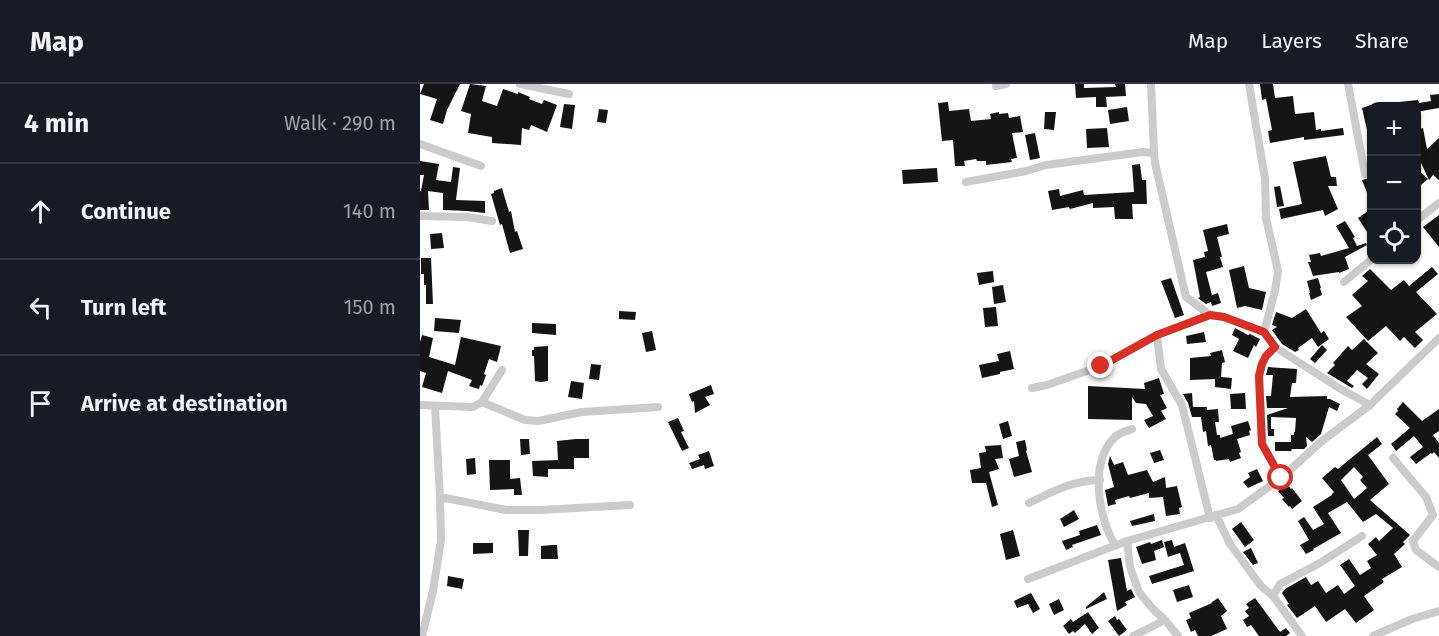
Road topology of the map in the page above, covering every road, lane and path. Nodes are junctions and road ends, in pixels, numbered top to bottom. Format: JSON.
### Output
{"nodes":[{"id":1,"x":520,"y":84,"type":"edge"},
{"id":2,"x":1006,"y":84,"type":"edge"},
{"id":3,"x":1151,"y":84,"type":"edge"},
{"id":4,"x":1249,"y":84,"type":"edge"},
{"id":5,"x":1348,"y":84,"type":"edge"},
{"id":6,"x":996,"y":86,"type":"dead end"},
{"id":7,"x":569,"y":94,"type":"dead end"},
{"id":8,"x":420,"y":144,"type":"edge"},
{"id":9,"x":1154,"y":153,"type":"junction"},
{"id":10,"x":481,"y":166,"type":"dead end"},
{"id":11,"x":1365,"y":174,"type":"dead end"},
{"id":12,"x":966,"y":182,"type":"dead end"},
{"id":13,"x":1439,"y":203,"type":"edge"},
{"id":14,"x":420,"y":216,"type":"edge"},
{"id":15,"x":1421,"y":217,"type":"edge"},
{"id":16,"x":492,"y":221,"type":"dead end"},
{"id":17,"x":1367,"y":262,"type":"edge"},
{"id":18,"x":1344,"y":282,"type":"dead end"},
{"id":19,"x":1210,"y":315,"type":"junction"},
{"id":20,"x":1264,"y":332,"type":"junction"},
{"id":21,"x":1157,"y":335,"type":"junction"},
{"id":22,"x":1439,"y":338,"type":"edge"},
{"id":23,"x":1275,"y":347,"type":"junction"},
{"id":24,"x":502,"y":370,"type":"dead end"},
{"id":25,"x":1032,"y":388,"type":"dead end"},
{"id":26,"x":482,"y":402,"type":"junction"},
{"id":27,"x":420,"y":405,"type":"edge"},
{"id":28,"x":1370,"y":405,"type":"junction"},
{"id":29,"x":435,"y":406,"type":"junction"},
{"id":30,"x":658,"y":407,"type":"dead end"},
{"id":31,"x":1132,"y":429,"type":"dead end"},
{"id":32,"x":1393,"y":459,"type":"dead end"},
{"id":33,"x":1281,"y":478,"type":"junction"},
{"id":34,"x":1100,"y":480,"type":"junction"},
{"id":35,"x":440,"y":497,"type":"junction"},
{"id":36,"x":1029,"y":502,"type":"dead end"},
{"id":37,"x":630,"y":505,"type":"dead end"},
{"id":38,"x":1436,"y":513,"type":"edge"},
{"id":39,"x":1213,"y":517,"type":"junction"},
{"id":40,"x":1362,"y":536,"type":"dead end"},
{"id":41,"x":1126,"y":541,"type":"junction"},
{"id":42,"x":1115,"y":545,"type":"junction"},
{"id":43,"x":1439,"y":567,"type":"edge"},
{"id":44,"x":1028,"y":579,"type":"dead end"},
{"id":45,"x":1273,"y":596,"type":"junction"},
{"id":46,"x":1439,"y":611,"type":"edge"},
{"id":47,"x":1165,"y":620,"type":"junction"},
{"id":48,"x":422,"y":636,"type":"edge"},
{"id":49,"x":1133,"y":636,"type":"edge"},
{"id":50,"x":1178,"y":636,"type":"edge"},
{"id":51,"x":1302,"y":636,"type":"edge"},
{"id":52,"x":1373,"y":636,"type":"edge"}],
"edges":[{"from":1,"to":7,"type":"street"},
{"from":2,"to":6,"type":"street"},
{"from":3,"to":9,"type":"street"},
{"from":4,"to":20,"type":"street"},
{"from":5,"to":11,"type":"street"},
{"from":8,"to":10,"type":"street"},
{"from":9,"to":12,"type":"street"},
{"from":9,"to":19,"type":"street"},
{"from":13,"to":15,"type":"street"},
{"from":14,"to":16,"type":"street"},
{"from":17,"to":18,"type":"street"},
{"from":19,"to":20,"type":"street"},
{"from":19,"to":21,"type":"street"},
{"from":20,"to":23,"type":"street"},
{"from":21,"to":25,"type":"street"},
{"from":21,"to":39,"type":"street"},
{"from":22,"to":28,"type":"street"},
{"from":23,"to":28,"type":"street"},
{"from":23,"to":33,"type":"street"},
{"from":24,"to":26,"type":"street"},
{"from":26,"to":29,"type":"street"},
{"from":26,"to":30,"type":"street"},
{"from":27,"to":29,"type":"street"},
{"from":28,"to":33,"type":"street"},
{"from":29,"to":35,"type":"street"},
{"from":31,"to":34,"type":"street"},
{"from":32,"to":38,"type":"street"},
{"from":33,"to":39,"type":"street"},
{"from":34,"to":36,"type":"street"},
{"from":34,"to":42,"type":"street"},
{"from":35,"to":37,"type":"street"},
{"from":35,"to":48,"type":"street"},
{"from":38,"to":43,"type":"street"},
{"from":39,"to":41,"type":"street"},
{"from":39,"to":45,"type":"street"},
{"from":40,"to":45,"type":"street"},
{"from":41,"to":42,"type":"street"},
{"from":41,"to":47,"type":"street"},
{"from":42,"to":44,"type":"street"},
{"from":45,"to":51,"type":"street"},
{"from":46,"to":52,"type":"street"},
{"from":47,"to":49,"type":"street"},
{"from":47,"to":50,"type":"street"}]}
